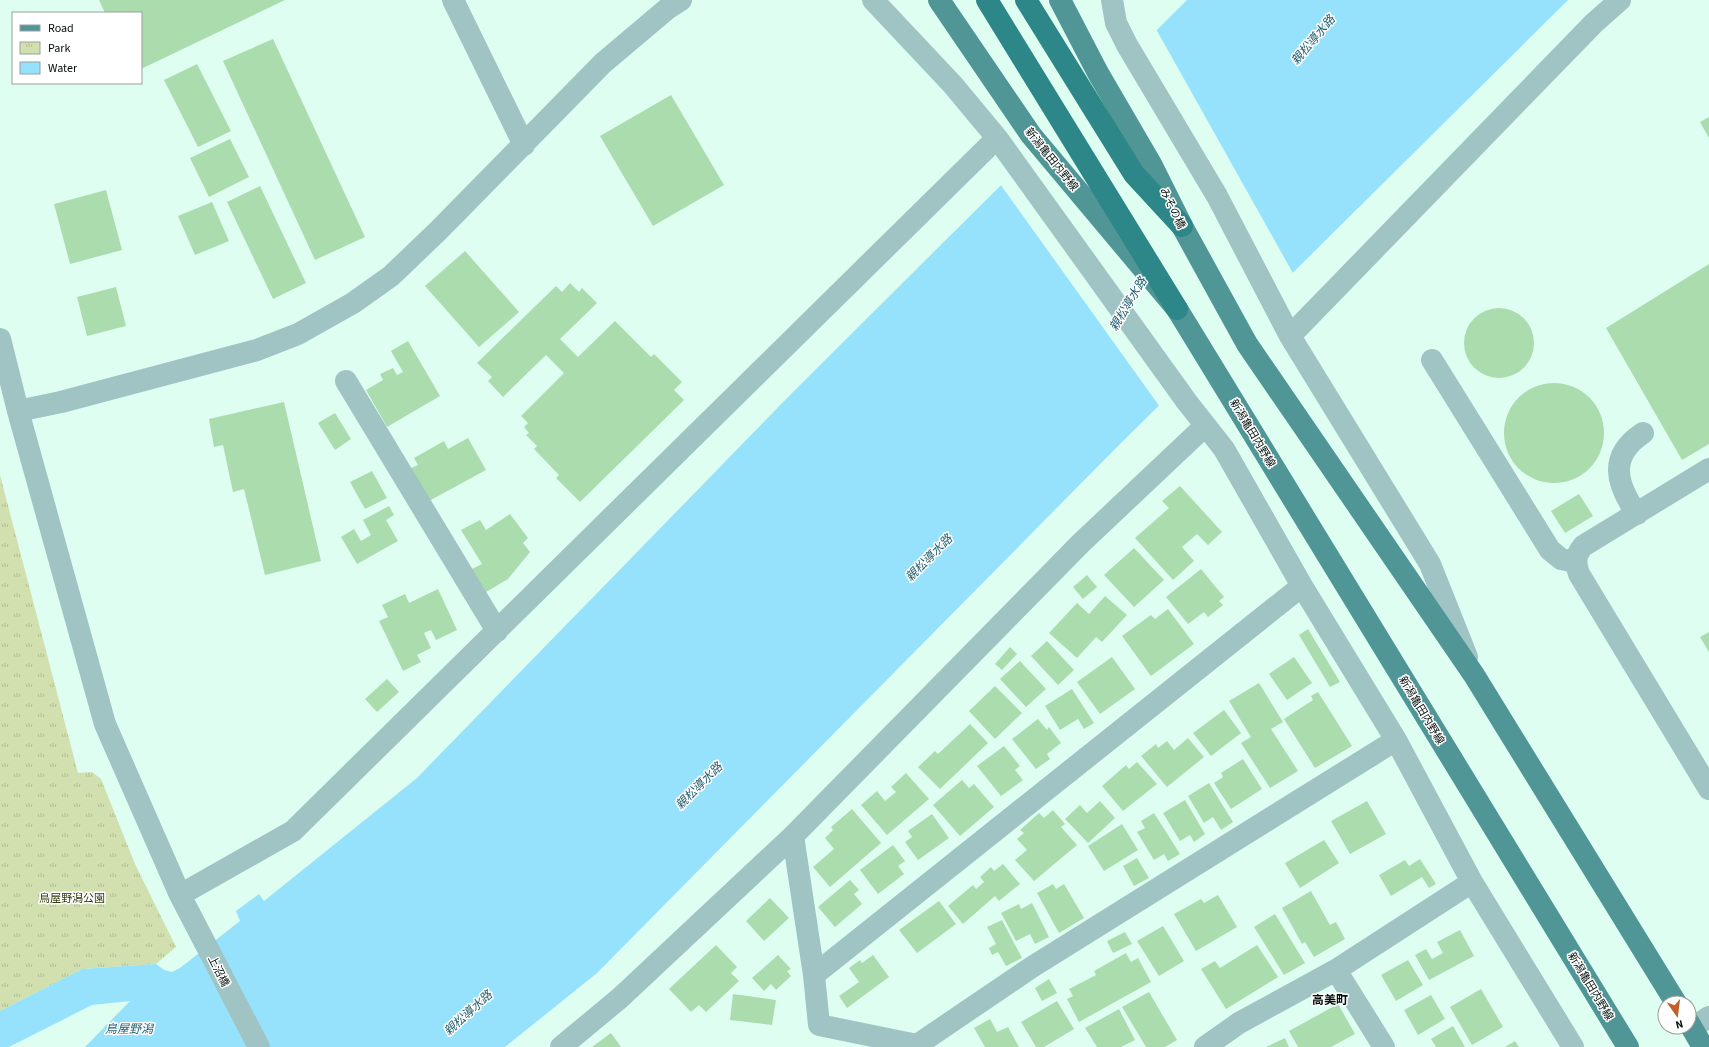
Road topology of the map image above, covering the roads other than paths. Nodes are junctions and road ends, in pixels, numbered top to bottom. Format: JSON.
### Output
{"nodes":[{"id":1,"x":453,"y":0,"type":"edge"},
{"id":2,"x":681,"y":0,"type":"edge"},
{"id":3,"x":873,"y":0,"type":"edge"},
{"id":4,"x":939,"y":0,"type":"edge"},
{"id":5,"x":987,"y":0,"type":"edge"},
{"id":6,"x":1026,"y":0,"type":"edge"},
{"id":7,"x":1060,"y":0,"type":"edge"},
{"id":8,"x":1112,"y":0,"type":"edge"},
{"id":9,"x":1620,"y":0,"type":"edge"},
{"id":10,"x":997,"y":138,"type":"junction"},
{"id":11,"x":524,"y":145,"type":"junction"},
{"id":12,"x":1182,"y":226,"type":"junction"},
{"id":13,"x":1177,"y":309,"type":"junction"},
{"id":14,"x":1290,"y":336,"type":"junction"},
{"id":15,"x":0,"y":339,"type":"edge"},
{"id":16,"x":1432,"y":360,"type":"dead end"},
{"id":17,"x":346,"y":381,"type":"dead end"},
{"id":18,"x":18,"y":411,"type":"junction"},
{"id":19,"x":1205,"y":426,"type":"junction"},
{"id":20,"x":1643,"y":433,"type":"dead end"},
{"id":21,"x":1709,"y":469,"type":"edge"},
{"id":22,"x":1636,"y":514,"type":"junction"},
{"id":23,"x":1575,"y":562,"type":"junction"},
{"id":24,"x":1302,"y":586,"type":"junction"},
{"id":25,"x":498,"y":630,"type":"junction"},
{"id":26,"x":1474,"y":675,"type":"junction"},
{"id":27,"x":1396,"y":740,"type":"junction"},
{"id":28,"x":1709,"y":789,"type":"edge"},
{"id":29,"x":793,"y":836,"type":"junction"},
{"id":30,"x":1472,"y":882,"type":"junction"},
{"id":31,"x":180,"y":895,"type":"junction"},
{"id":32,"x":1336,"y":970,"type":"junction"},
{"id":33,"x":814,"y":975,"type":"junction"},
{"id":34,"x":1671,"y":995,"type":"edge"},
{"id":35,"x":1697,"y":1023,"type":"edge"},
{"id":36,"x":259,"y":1047,"type":"edge"},
{"id":37,"x":561,"y":1047,"type":"edge"},
{"id":38,"x":1205,"y":1047,"type":"edge"},
{"id":39,"x":1384,"y":1047,"type":"edge"},
{"id":40,"x":1573,"y":1047,"type":"edge"},
{"id":41,"x":1628,"y":1047,"type":"edge"},
{"id":42,"x":1704,"y":1047,"type":"edge"}],
"edges":[{"from":1,"to":11,"type":"street"},
{"from":2,"to":11,"type":"street"},
{"from":3,"to":10,"type":"street"},
{"from":4,"to":13,"type":"main road","name":"新潟亀田内野線"},
{"from":5,"to":13,"type":"highway"},
{"from":6,"to":12,"type":"highway"},
{"from":7,"to":12,"type":"main road","name":"みその橋"},
{"from":8,"to":14,"type":"street"},
{"from":9,"to":14,"type":"street"},
{"from":10,"to":19,"type":"street"},
{"from":10,"to":25,"type":"street"},
{"from":11,"to":18,"type":"street"},
{"from":12,"to":26,"type":"main road","name":"みその橋"},
{"from":13,"to":41,"type":"main road","name":"新潟亀田内野線"},
{"from":14,"to":26,"type":"street"},
{"from":15,"to":18,"type":"street","name":"上沼橋"},
{"from":16,"to":23,"type":"street"},
{"from":17,"to":25,"type":"street"},
{"from":18,"to":31,"type":"street","name":"上沼橋"},
{"from":19,"to":24,"type":"street"},
{"from":19,"to":29,"type":"street"},
{"from":20,"to":22,"type":"street"},
{"from":21,"to":22,"type":"street"},
{"from":22,"to":23,"type":"street"},
{"from":23,"to":28,"type":"street"},
{"from":24,"to":27,"type":"street"},
{"from":24,"to":33,"type":"street"},
{"from":25,"to":31,"type":"street"},
{"from":26,"to":34,"type":"main road"},
{"from":27,"to":30,"type":"street"},
{"from":27,"to":33,"type":"street"},
{"from":29,"to":33,"type":"street"},
{"from":29,"to":37,"type":"street"},
{"from":30,"to":32,"type":"street"},
{"from":30,"to":40,"type":"street"},
{"from":31,"to":36,"type":"street","name":"上沼橋"},
{"from":32,"to":38,"type":"street"},
{"from":32,"to":39,"type":"street"},
{"from":35,"to":42,"type":"main road"}]}
